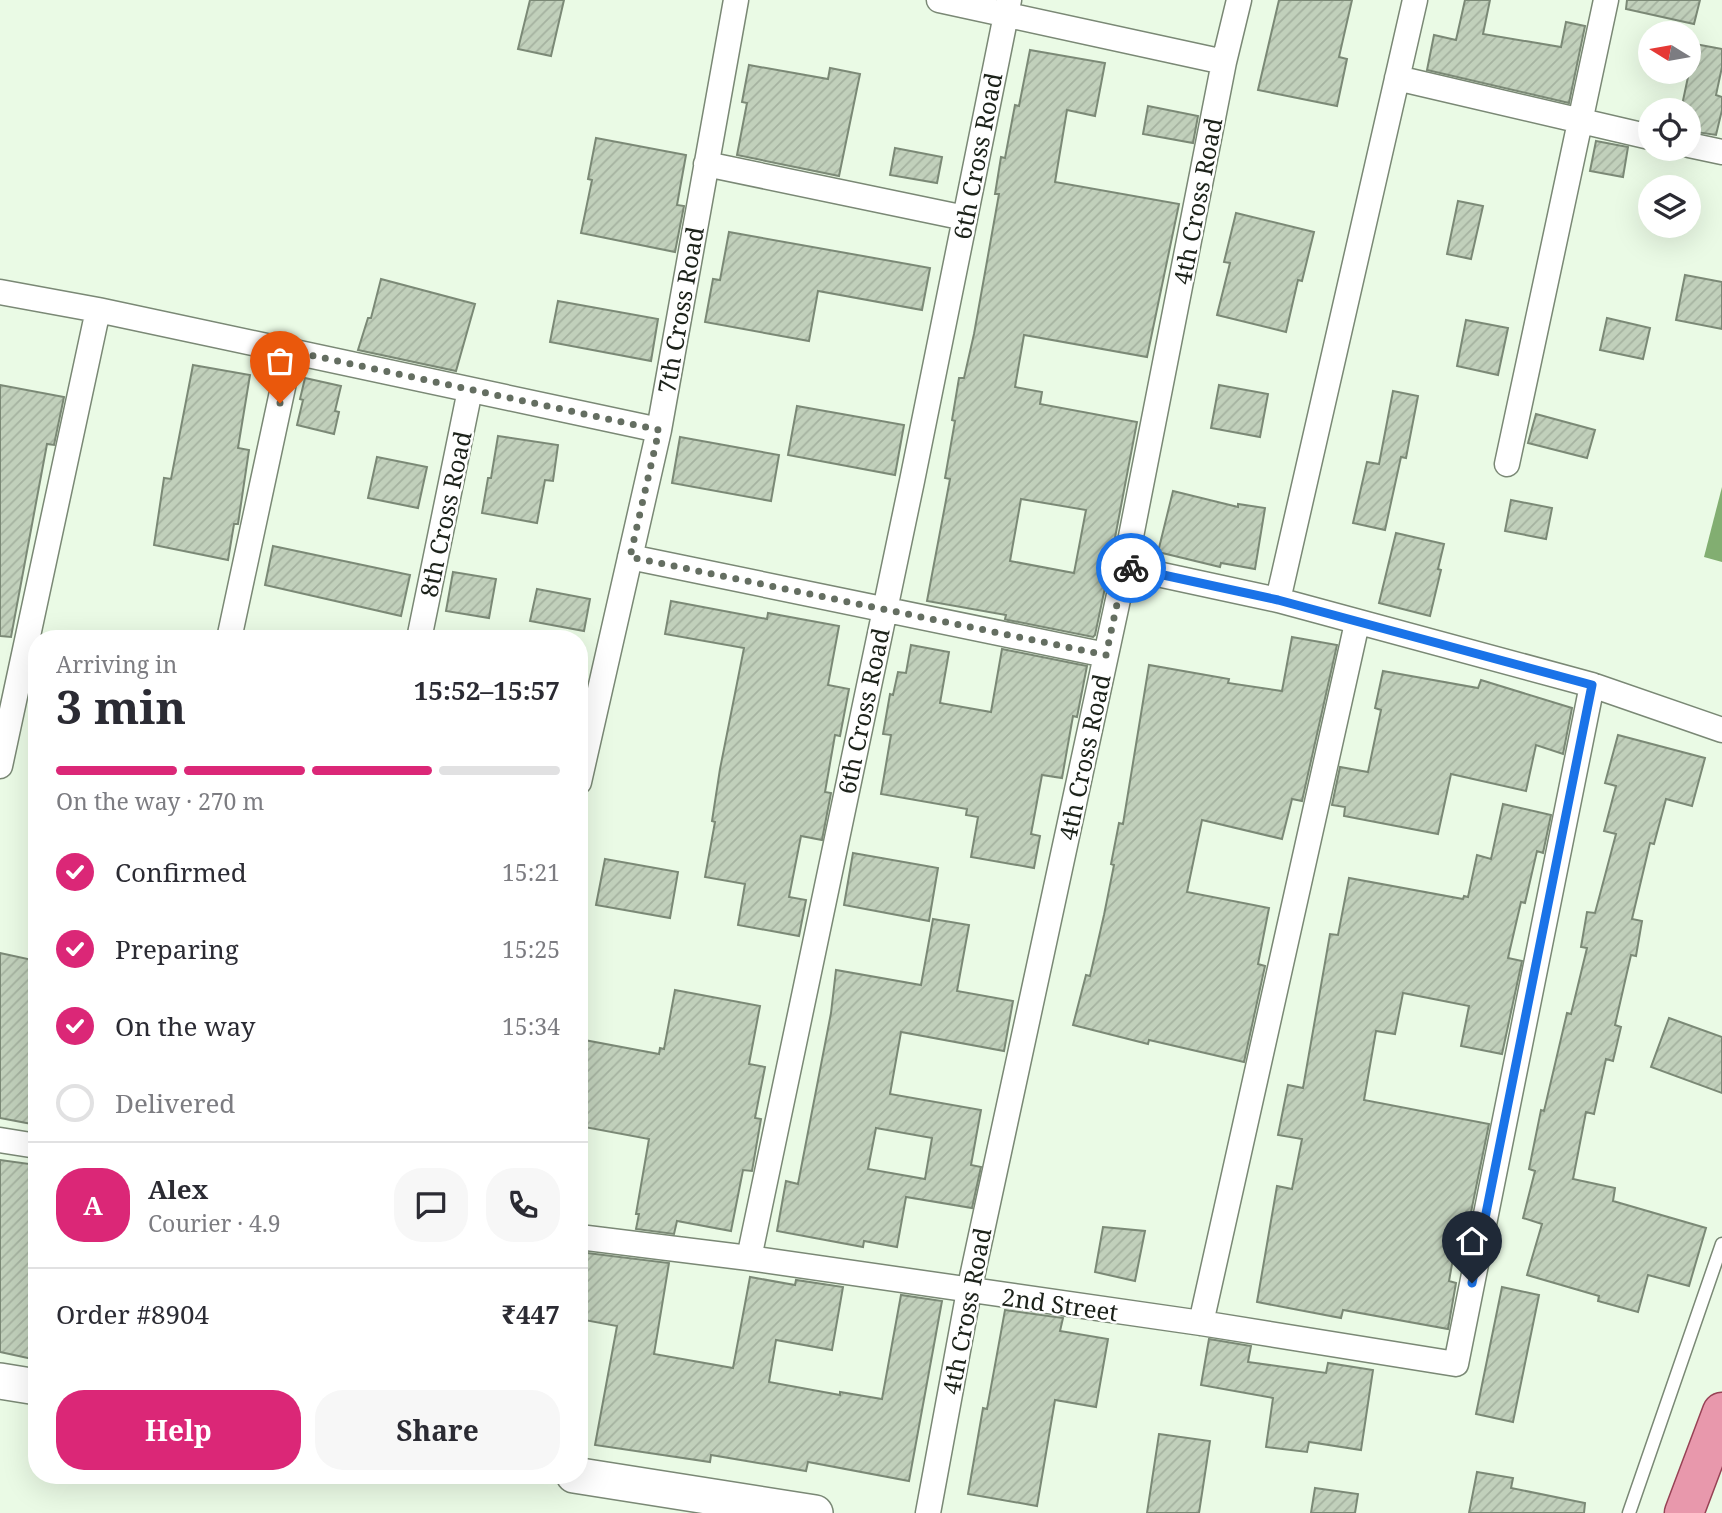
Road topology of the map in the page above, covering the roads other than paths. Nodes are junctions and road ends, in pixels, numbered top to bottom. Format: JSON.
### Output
{"nodes":[{"id":1,"x":736,"y":0,"type":"edge"},
{"id":2,"x":939,"y":0,"type":"edge"},
{"id":3,"x":1239,"y":0,"type":"edge"},
{"id":4,"x":1415,"y":0,"type":"edge"},
{"id":5,"x":1606,"y":0,"type":"edge"},
{"id":6,"x":1007,"y":6,"type":"edge"},
{"id":7,"x":1224,"y":62,"type":"junction"},
{"id":8,"x":1397,"y":78,"type":"junction"},
{"id":9,"x":1580,"y":122,"type":"junction"},
{"id":10,"x":1638,"y":134,"type":"edge"},
{"id":11,"x":1701,"y":148,"type":"edge"},
{"id":12,"x":1722,"y":152,"type":"edge"},
{"id":13,"x":706,"y":164,"type":"junction"},
{"id":14,"x":965,"y":218,"type":"junction"},
{"id":15,"x":0,"y":292,"type":"edge"},
{"id":16,"x":98,"y":310,"type":"junction"},
{"id":17,"x":291,"y":351,"type":"junction"},
{"id":18,"x":470,"y":390,"type":"junction"},
{"id":19,"x":659,"y":430,"type":"junction"},
{"id":20,"x":1507,"y":464,"type":"dead end"},
{"id":21,"x":630,"y":557,"type":"junction"},
{"id":22,"x":1125,"y":567,"type":"junction"},
{"id":23,"x":1278,"y":600,"type":"junction"},
{"id":24,"x":885,"y":609,"type":"junction"},
{"id":25,"x":1357,"y":623,"type":"junction"},
{"id":26,"x":29,"y":630,"type":"edge"},
{"id":27,"x":231,"y":630,"type":"edge"},
{"id":28,"x":421,"y":630,"type":"edge"},
{"id":29,"x":28,"y":636,"type":"edge"},
{"id":30,"x":1106,"y":655,"type":"junction"},
{"id":31,"x":1592,"y":685,"type":"junction"},
{"id":32,"x":1722,"y":730,"type":"edge"},
{"id":33,"x":588,"y":742,"type":"edge"},
{"id":34,"x":0,"y":766,"type":"edge"},
{"id":35,"x":0,"y":1140,"type":"edge"},
{"id":36,"x":28,"y":1145,"type":"edge"},
{"id":37,"x":588,"y":1238,"type":"edge"},
{"id":38,"x":1722,"y":1244,"type":"edge"},
{"id":39,"x":748,"y":1258,"type":"junction"},
{"id":40,"x":969,"y":1291,"type":"junction"},
{"id":41,"x":1201,"y":1323,"type":"junction"},
{"id":42,"x":0,"y":1381,"type":"edge"},
{"id":43,"x":28,"y":1386,"type":"edge"},
{"id":44,"x":1722,"y":1412,"type":"edge"},
{"id":45,"x":588,"y":1478,"type":"edge"},
{"id":46,"x":743,"y":1507,"type":"edge"},
{"id":47,"x":815,"y":1513,"type":"edge"},
{"id":48,"x":928,"y":1513,"type":"edge"},
{"id":49,"x":1629,"y":1513,"type":"edge"},
{"id":50,"x":1684,"y":1513,"type":"edge"}],
"edges":[{"from":1,"to":13,"type":"street","name":"7th Cross Road"},
{"from":2,"to":6,"type":"street"},
{"from":3,"to":7,"type":"street","name":"4th Cross Road"},
{"from":4,"to":8,"type":"street"},
{"from":5,"to":9,"type":"street"},
{"from":6,"to":7,"type":"street"},
{"from":6,"to":14,"type":"street","name":"6th Cross Road"},
{"from":7,"to":22,"type":"street","name":"4th Cross Road"},
{"from":8,"to":9,"type":"street"},
{"from":8,"to":23,"type":"street"},
{"from":9,"to":10,"type":"street"},
{"from":9,"to":20,"type":"street"},
{"from":11,"to":12,"type":"street"},
{"from":13,"to":14,"type":"street"},
{"from":13,"to":19,"type":"street","name":"7th Cross Road"},
{"from":14,"to":24,"type":"street","name":"6th Cross Road"},
{"from":15,"to":16,"type":"street"},
{"from":16,"to":17,"type":"street"},
{"from":16,"to":26,"type":"street"},
{"from":17,"to":18,"type":"street"},
{"from":17,"to":27,"type":"street"},
{"from":18,"to":19,"type":"street"},
{"from":18,"to":28,"type":"street","name":"8th Cross Road"},
{"from":19,"to":21,"type":"street","name":"7th Cross Road"},
{"from":21,"to":24,"type":"street"},
{"from":21,"to":33,"type":"street","name":"7th Cross Road"},
{"from":22,"to":23,"type":"street"},
{"from":22,"to":30,"type":"street","name":"4th Cross Road"},
{"from":23,"to":25,"type":"street"},
{"from":24,"to":30,"type":"street"},
{"from":24,"to":39,"type":"street","name":"6th Cross Road"},
{"from":25,"to":31,"type":"street"},
{"from":25,"to":41,"type":"street"},
{"from":29,"to":34,"type":"street"},
{"from":30,"to":40,"type":"street","name":"4th Cross Road"},
{"from":31,"to":32,"type":"street"},
{"from":31,"to":41,"type":"street","name":"2nd Street"},
{"from":35,"to":36,"type":"street"},
{"from":37,"to":39,"type":"street","name":"2nd Street"},
{"from":38,"to":49,"type":"lane"},
{"from":39,"to":40,"type":"street","name":"2nd Street"},
{"from":40,"to":41,"type":"street","name":"2nd Street"},
{"from":40,"to":48,"type":"street","name":"4th Cross Road"},
{"from":42,"to":43,"type":"main road"},
{"from":44,"to":50,"type":"main road"},
{"from":45,"to":46,"type":"main road"},
{"from":46,"to":47,"type":"main road"}]}
